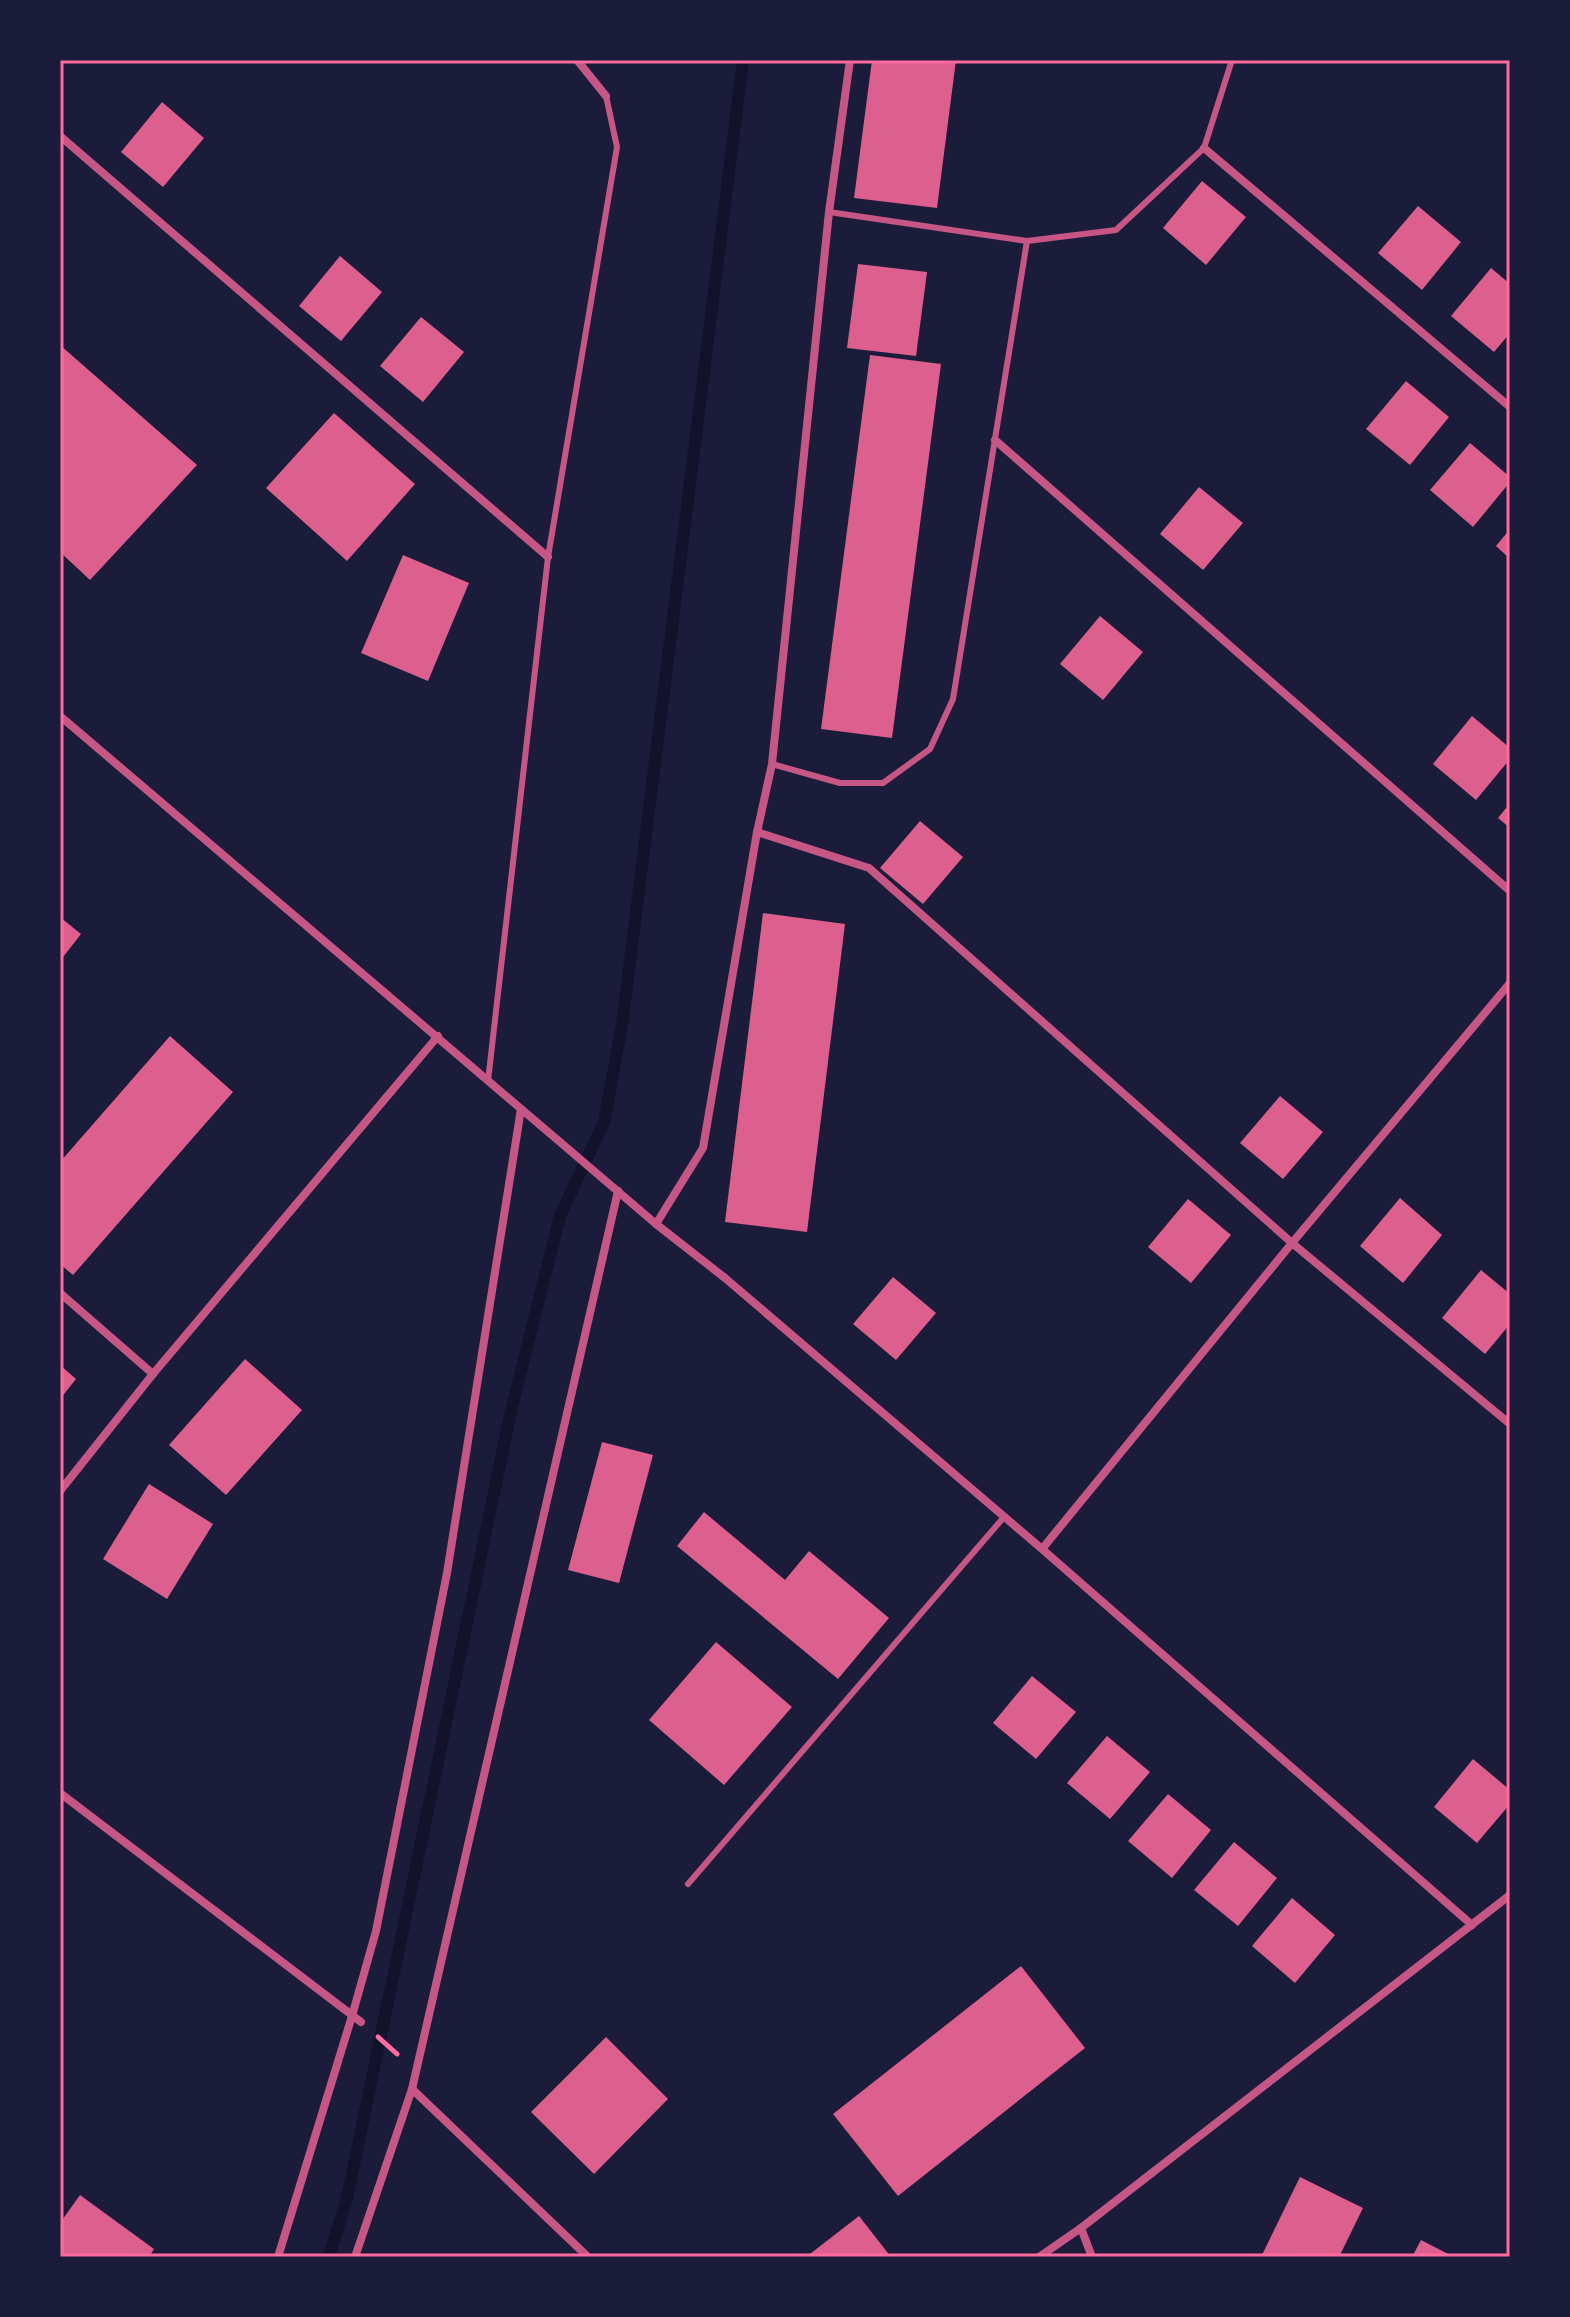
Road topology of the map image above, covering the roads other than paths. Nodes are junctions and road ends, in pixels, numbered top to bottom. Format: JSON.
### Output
{"nodes":[{"id":1,"x":577,"y":60,"type":"edge"},
{"id":2,"x":850,"y":60,"type":"edge"},
{"id":3,"x":1232,"y":60,"type":"edge"},
{"id":4,"x":606,"y":96,"type":"joint"},
{"id":5,"x":60,"y":136,"type":"edge"},
{"id":6,"x":1204,"y":148,"type":"junction"},
{"id":7,"x":829,"y":212,"type":"junction"},
{"id":8,"x":1027,"y":241,"type":"junction"},
{"id":9,"x":1510,"y":407,"type":"edge"},
{"id":10,"x":995,"y":440,"type":"junction"},
{"id":11,"x":548,"y":557,"type":"junction"},
{"id":12,"x":60,"y":716,"type":"edge"},
{"id":13,"x":772,"y":764,"type":"junction"},
{"id":14,"x":757,"y":832,"type":"junction"},
{"id":15,"x":1510,"y":891,"type":"edge"},
{"id":16,"x":1510,"y":983,"type":"edge"},
{"id":17,"x":438,"y":1036,"type":"junction"},
{"id":18,"x":488,"y":1081,"type":"junction"},
{"id":19,"x":521,"y":1109,"type":"junction"},
{"id":20,"x":617,"y":1190,"type":"junction"},
{"id":21,"x":656,"y":1224,"type":"junction"},
{"id":22,"x":1292,"y":1243,"type":"junction"},
{"id":23,"x":60,"y":1293,"type":"edge"},
{"id":24,"x":153,"y":1374,"type":"junction"},
{"id":25,"x":1510,"y":1424,"type":"edge"},
{"id":26,"x":60,"y":1491,"type":"edge"},
{"id":27,"x":1004,"y":1517,"type":"junction"},
{"id":28,"x":1042,"y":1549,"type":"junction"},
{"id":29,"x":60,"y":1793,"type":"edge"},
{"id":30,"x":688,"y":1884,"type":"dead end"},
{"id":31,"x":1510,"y":1895,"type":"edge"},
{"id":32,"x":1472,"y":1925,"type":"junction"},
{"id":33,"x":352,"y":2016,"type":"junction"},
{"id":34,"x":361,"y":2022,"type":"road end"},
{"id":35,"x":412,"y":2089,"type":"junction"},
{"id":36,"x":1081,"y":2228,"type":"junction"},
{"id":37,"x":278,"y":2257,"type":"edge"},
{"id":38,"x":355,"y":2257,"type":"edge"},
{"id":39,"x":588,"y":2257,"type":"edge"},
{"id":40,"x":1039,"y":2257,"type":"edge"},
{"id":41,"x":1092,"y":2257,"type":"edge"}],
"edges":[{"from":1,"to":4,"type":"street"},
{"from":2,"to":7,"type":"street"},
{"from":3,"to":6,"type":"lane"},
{"from":4,"to":11,"type":"lane"},
{"from":5,"to":11,"type":"street"},
{"from":6,"to":8,"type":"lane"},
{"from":6,"to":9,"type":"street"},
{"from":7,"to":8,"type":"lane"},
{"from":7,"to":13,"type":"street"},
{"from":8,"to":10,"type":"lane"},
{"from":10,"to":13,"type":"lane"},
{"from":10,"to":15,"type":"street"},
{"from":11,"to":18,"type":"lane"},
{"from":12,"to":17,"type":"street"},
{"from":13,"to":14,"type":"street"},
{"from":14,"to":21,"type":"street"},
{"from":14,"to":22,"type":"street"},
{"from":16,"to":22,"type":"street"},
{"from":17,"to":18,"type":"street"},
{"from":17,"to":24,"type":"street"},
{"from":18,"to":19,"type":"street"},
{"from":19,"to":20,"type":"street"},
{"from":19,"to":33,"type":"street"},
{"from":20,"to":21,"type":"street"},
{"from":20,"to":35,"type":"street"},
{"from":21,"to":27,"type":"street"},
{"from":22,"to":25,"type":"street"},
{"from":22,"to":28,"type":"street"},
{"from":23,"to":24,"type":"street"},
{"from":24,"to":26,"type":"street"},
{"from":27,"to":28,"type":"street"},
{"from":27,"to":30,"type":"lane"},
{"from":28,"to":32,"type":"street"},
{"from":29,"to":33,"type":"street"},
{"from":31,"to":32,"type":"street"},
{"from":32,"to":36,"type":"street"},
{"from":33,"to":34,"type":"street"},
{"from":33,"to":37,"type":"street"},
{"from":35,"to":38,"type":"street"},
{"from":35,"to":39,"type":"street"},
{"from":36,"to":40,"type":"street"},
{"from":36,"to":41,"type":"street"}]}
